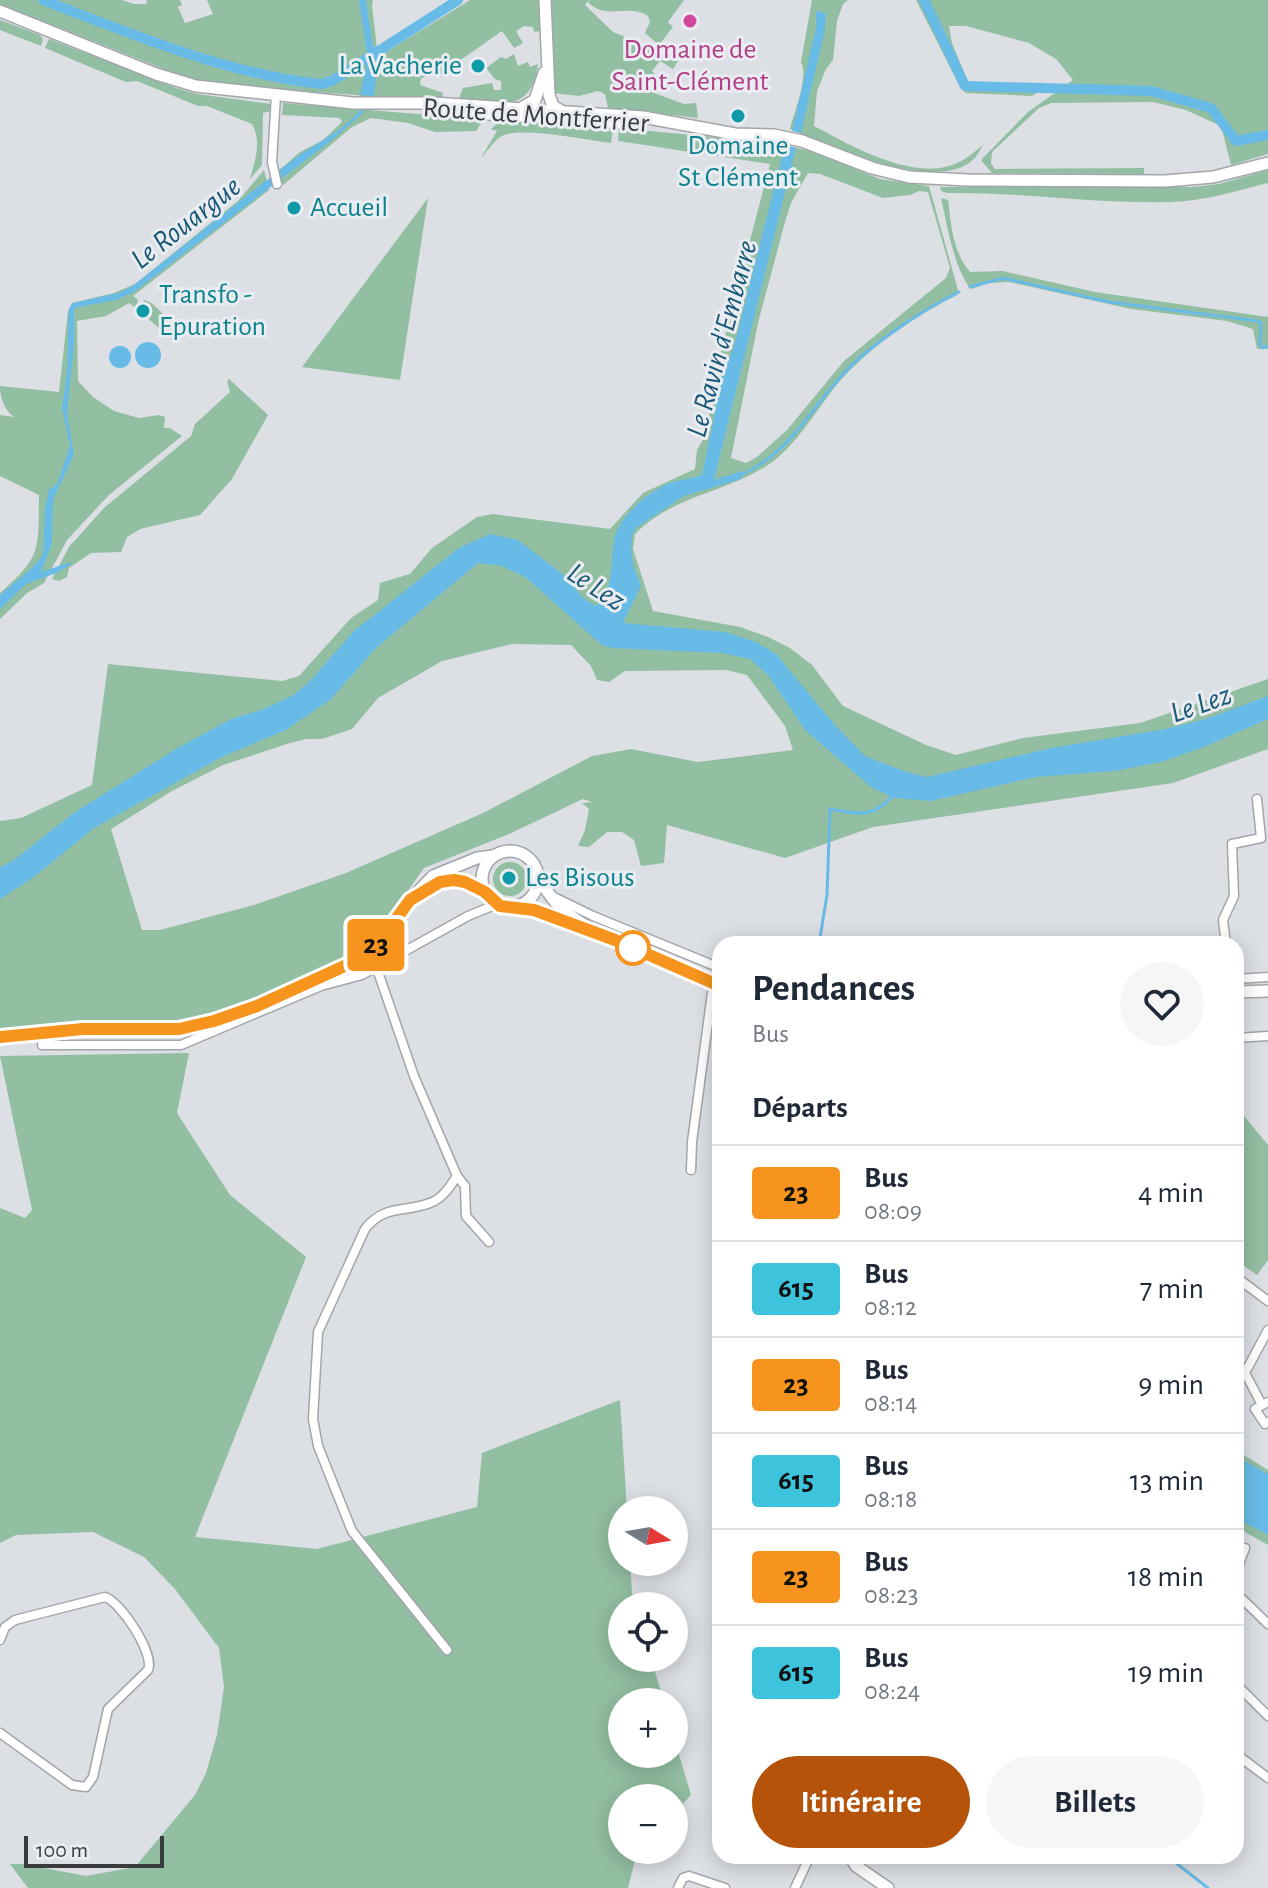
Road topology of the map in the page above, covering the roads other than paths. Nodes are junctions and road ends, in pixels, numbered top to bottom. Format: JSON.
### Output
{"nodes":[{"id":1,"x":545,"y":0,"type":"edge"},
{"id":2,"x":0,"y":11,"type":"edge"},
{"id":3,"x":544,"y":93,"type":"junction"},
{"id":4,"x":276,"y":95,"type":"junction"},
{"id":5,"x":391,"y":105,"type":"junction"},
{"id":6,"x":520,"y":108,"type":"junction"},
{"id":7,"x":564,"y":111,"type":"junction"},
{"id":8,"x":542,"y":113,"type":"junction"},
{"id":9,"x":682,"y":125,"type":"junction"},
{"id":10,"x":1268,"y":163,"type":"edge"},
{"id":11,"x":277,"y":184,"type":"dead end"},
{"id":12,"x":1257,"y":799,"type":"dead end"},
{"id":13,"x":493,"y":856,"type":"junction"},
{"id":14,"x":537,"y":875,"type":"junction"},
{"id":15,"x":485,"y":892,"type":"junction"},
{"id":16,"x":550,"y":895,"type":"junction"},
{"id":17,"x":410,"y":900,"type":"junction"},
{"id":18,"x":497,"y":904,"type":"junction"},
{"id":19,"x":518,"y":906,"type":"junction"},
{"id":20,"x":1225,"y":936,"type":"edge"},
{"id":21,"x":615,"y":940,"type":"junction"},
{"id":22,"x":712,"y":965,"type":"edge"},
{"id":23,"x":377,"y":969,"type":"junction"},
{"id":24,"x":1268,"y":977,"type":"edge"},
{"id":25,"x":1244,"y":978,"type":"edge"},
{"id":26,"x":712,"y":982,"type":"edge"},
{"id":27,"x":1268,"y":991,"type":"edge"},
{"id":28,"x":1244,"y":992,"type":"edge"},
{"id":29,"x":712,"y":993,"type":"edge"},
{"id":30,"x":1268,"y":1036,"type":"edge"},
{"id":31,"x":0,"y":1037,"type":"edge"},
{"id":32,"x":1244,"y":1038,"type":"edge"},
{"id":33,"x":42,"y":1045,"type":"dead end"},
{"id":34,"x":691,"y":1170,"type":"dead end"},
{"id":35,"x":457,"y":1176,"type":"junction"},
{"id":36,"x":489,"y":1242,"type":"dead end"},
{"id":37,"x":1244,"y":1283,"type":"edge"},
{"id":38,"x":1268,"y":1301,"type":"edge"},
{"id":39,"x":1268,"y":1330,"type":"edge"},
{"id":40,"x":1244,"y":1366,"type":"edge"},
{"id":41,"x":1244,"y":1377,"type":"edge"},
{"id":42,"x":1265,"y":1404,"type":"edge"},
{"id":43,"x":1268,"y":1422,"type":"edge"},
{"id":44,"x":1244,"y":1601,"type":"edge"},
{"id":45,"x":1268,"y":1624,"type":"edge"},
{"id":46,"x":0,"y":1640,"type":"edge"},
{"id":47,"x":447,"y":1650,"type":"dead end"},
{"id":48,"x":1244,"y":1692,"type":"edge"},
{"id":49,"x":1268,"y":1716,"type":"edge"},
{"id":50,"x":0,"y":1733,"type":"edge"},
{"id":51,"x":1244,"y":1760,"type":"edge"},
{"id":52,"x":1268,"y":1778,"type":"edge"},
{"id":53,"x":806,"y":1864,"type":"edge"},
{"id":54,"x":855,"y":1864,"type":"edge"},
{"id":55,"x":678,"y":1888,"type":"edge"},
{"id":56,"x":725,"y":1888,"type":"edge"},
{"id":57,"x":795,"y":1888,"type":"edge"},
{"id":58,"x":888,"y":1888,"type":"edge"}],
"edges":[{"from":1,"to":3,"type":"street"},
{"from":2,"to":4,"type":"street","name":"Route de Montferrier"},
{"from":3,"to":6,"type":"street"},
{"from":3,"to":7,"type":"street"},
{"from":3,"to":8,"type":"street"},
{"from":4,"to":5,"type":"street","name":"Route de Montferrier"},
{"from":4,"to":11,"type":"street"},
{"from":5,"to":6,"type":"street","name":"Route de Montferrier"},
{"from":5,"to":8,"type":"street","name":"Route de Montferrier"},
{"from":6,"to":8,"type":"street","name":"Route de Montferrier"},
{"from":7,"to":8,"type":"street","name":"Route de Montferrier"},
{"from":7,"to":9,"type":"street","name":"Route de Montferrier"},
{"from":8,"to":9,"type":"street","name":"Route de Montferrier"},
{"from":9,"to":10,"type":"street","name":"Route de Montferrier"},
{"from":12,"to":20,"type":"street"},
{"from":13,"to":14,"type":"street"},
{"from":13,"to":15,"type":"street"},
{"from":13,"to":17,"type":"street"},
{"from":14,"to":16,"type":"street"},
{"from":14,"to":19,"type":"street"},
{"from":15,"to":17,"type":"street"},
{"from":15,"to":18,"type":"street"},
{"from":16,"to":21,"type":"street"},
{"from":16,"to":22,"type":"street"},
{"from":17,"to":31,"type":"street"},
{"from":18,"to":19,"type":"street"},
{"from":18,"to":23,"type":"street"},
{"from":19,"to":21,"type":"street"},
{"from":21,"to":26,"type":"street"},
{"from":23,"to":33,"type":"street"},
{"from":23,"to":35,"type":"street"},
{"from":24,"to":25,"type":"street"},
{"from":27,"to":28,"type":"street"},
{"from":29,"to":34,"type":"street"},
{"from":30,"to":32,"type":"street"},
{"from":35,"to":36,"type":"street"},
{"from":35,"to":47,"type":"street"},
{"from":37,"to":38,"type":"street"},
{"from":39,"to":40,"type":"street"},
{"from":41,"to":42,"type":"street"},
{"from":42,"to":43,"type":"street"},
{"from":44,"to":45,"type":"street"},
{"from":46,"to":50,"type":"street"},
{"from":48,"to":49,"type":"street"},
{"from":51,"to":52,"type":"street"},
{"from":53,"to":57,"type":"street"},
{"from":54,"to":58,"type":"street"},
{"from":55,"to":56,"type":"street"}]}
